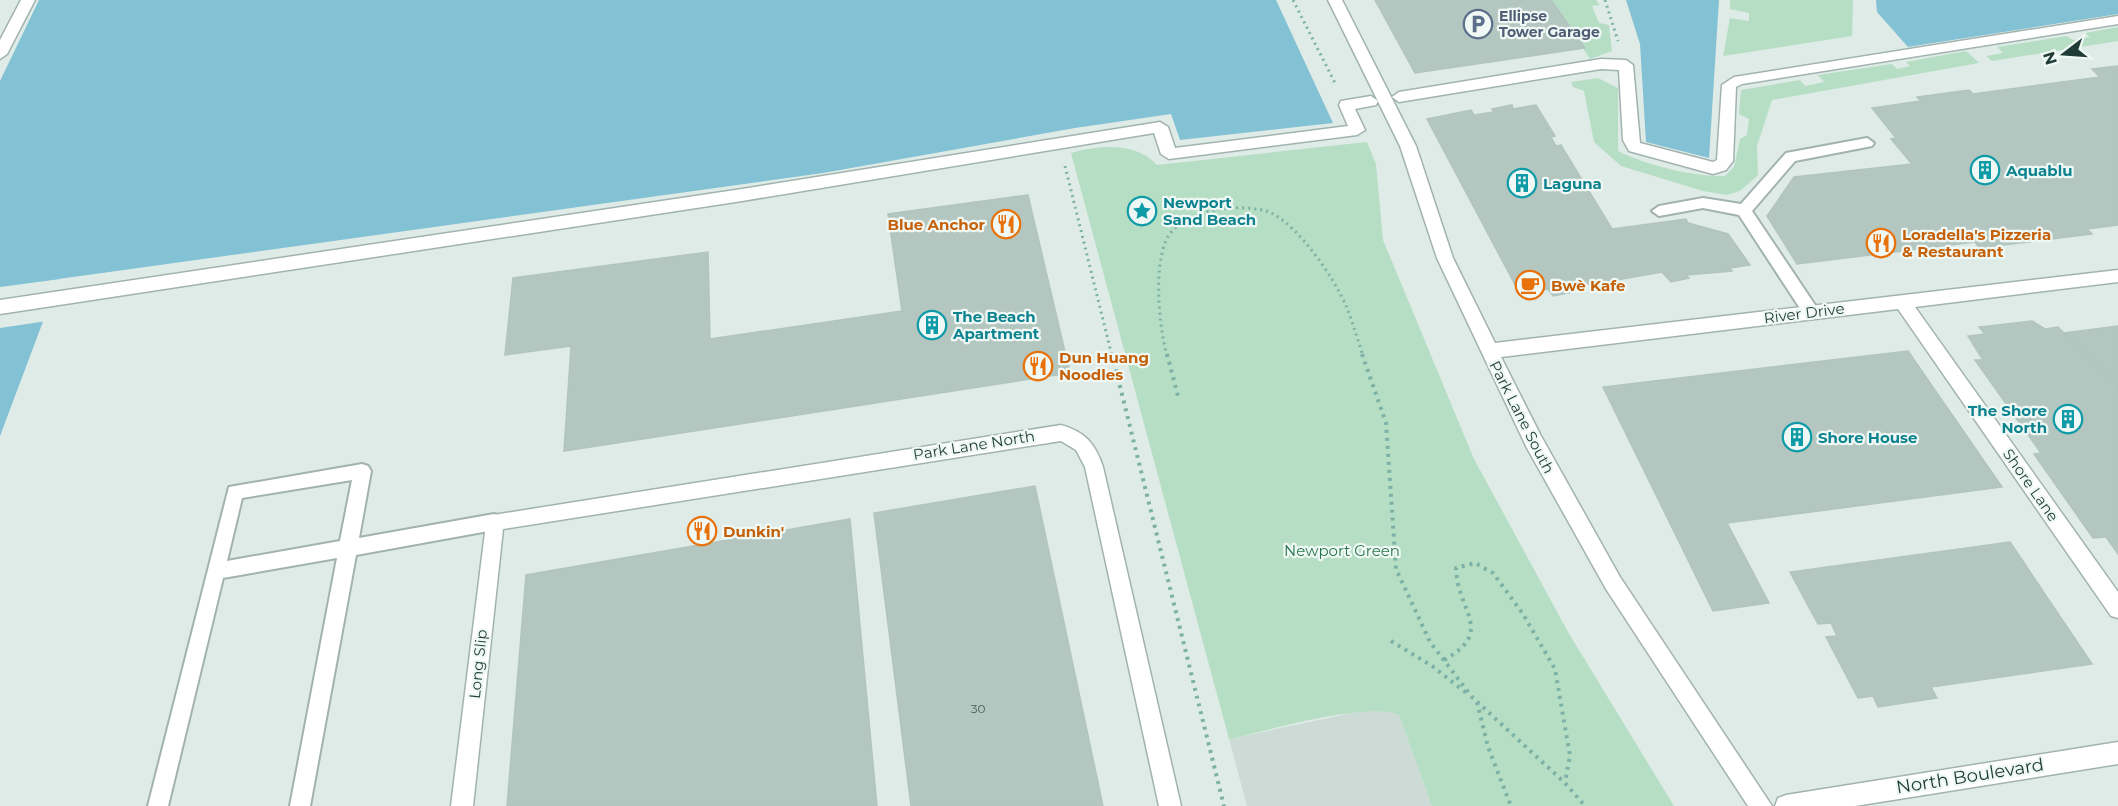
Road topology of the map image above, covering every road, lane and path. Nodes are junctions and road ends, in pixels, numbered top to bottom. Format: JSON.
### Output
{"nodes":[{"id":1,"x":28,"y":0,"type":"edge"},
{"id":2,"x":1293,"y":0,"type":"edge"},
{"id":3,"x":1335,"y":0,"type":"edge"},
{"id":4,"x":1605,"y":0,"type":"edge"},
{"id":5,"x":2118,"y":20,"type":"edge"},
{"id":6,"x":0,"y":54,"type":"edge"},
{"id":7,"x":1626,"y":65,"type":"junction"},
{"id":8,"x":1398,"y":97,"type":"dead end"},
{"id":9,"x":1371,"y":101,"type":"dead end"},
{"id":10,"x":1346,"y":105,"type":"junction"},
{"id":11,"x":1060,"y":143,"type":"junction"},
{"id":12,"x":1867,"y":143,"type":"dead end"},
{"id":13,"x":1744,"y":210,"type":"junction"},
{"id":14,"x":1659,"y":211,"type":"dead end"},
{"id":15,"x":2118,"y":276,"type":"edge"},
{"id":16,"x":1902,"y":302,"type":"junction"},
{"id":17,"x":0,"y":307,"type":"edge"},
{"id":18,"x":1811,"y":312,"type":"junction"},
{"id":19,"x":1489,"y":351,"type":"junction"},
{"id":20,"x":1179,"y":400,"type":"dead end"},
{"id":21,"x":494,"y":522,"type":"junction"},
{"id":22,"x":348,"y":548,"type":"junction"},
{"id":23,"x":217,"y":571,"type":"junction"},
{"id":24,"x":2118,"y":609,"type":"edge"},
{"id":25,"x":1391,"y":641,"type":"dead end"},
{"id":26,"x":1444,"y":660,"type":"junction"},
{"id":27,"x":1477,"y":701,"type":"junction"},
{"id":28,"x":2118,"y":753,"type":"edge"},
{"id":29,"x":1564,"y":783,"type":"junction"},
{"id":30,"x":158,"y":806,"type":"edge"},
{"id":31,"x":300,"y":806,"type":"edge"},
{"id":32,"x":462,"y":806,"type":"edge"},
{"id":33,"x":1170,"y":806,"type":"edge"},
{"id":34,"x":1224,"y":806,"type":"edge"},
{"id":35,"x":1511,"y":806,"type":"edge"},
{"id":36,"x":1585,"y":806,"type":"edge"},
{"id":37,"x":1761,"y":806,"type":"edge"},
{"id":38,"x":1786,"y":806,"type":"edge"}],
"edges":[{"from":1,"to":6,"type":"street"},
{"from":2,"to":10,"type":"path"},
{"from":3,"to":19,"type":"street","name":"Park Lane South"},
{"from":4,"to":7,"type":"path"},
{"from":5,"to":7,"type":"street"},
{"from":7,"to":8,"type":"street"},
{"from":9,"to":10,"type":"street"},
{"from":10,"to":11,"type":"street"},
{"from":11,"to":17,"type":"street"},
{"from":11,"to":34,"type":"path"},
{"from":12,"to":13,"type":"lane"},
{"from":13,"to":14,"type":"lane"},
{"from":13,"to":18,"type":"lane"},
{"from":15,"to":16,"type":"street","name":"River Drive"},
{"from":16,"to":18,"type":"street","name":"River Drive"},
{"from":16,"to":24,"type":"street","name":"Shore Lane"},
{"from":18,"to":19,"type":"street","name":"River Drive"},
{"from":19,"to":37,"type":"street","name":"Park Lane South"},
{"from":20,"to":26,"type":"path"},
{"from":21,"to":22,"type":"lane"},
{"from":21,"to":32,"type":"street","name":"Long Slip"},
{"from":21,"to":33,"type":"street","name":"Park Lane North"},
{"from":22,"to":23,"type":"lane"},
{"from":22,"to":23,"type":"lane"},
{"from":22,"to":31,"type":"lane"},
{"from":23,"to":30,"type":"lane"},
{"from":25,"to":27,"type":"path"},
{"from":26,"to":27,"type":"path"},
{"from":26,"to":29,"type":"path"},
{"from":27,"to":29,"type":"path"},
{"from":27,"to":35,"type":"path"},
{"from":28,"to":38,"type":"street","name":"North Boulevard"},
{"from":29,"to":36,"type":"path"}]}
